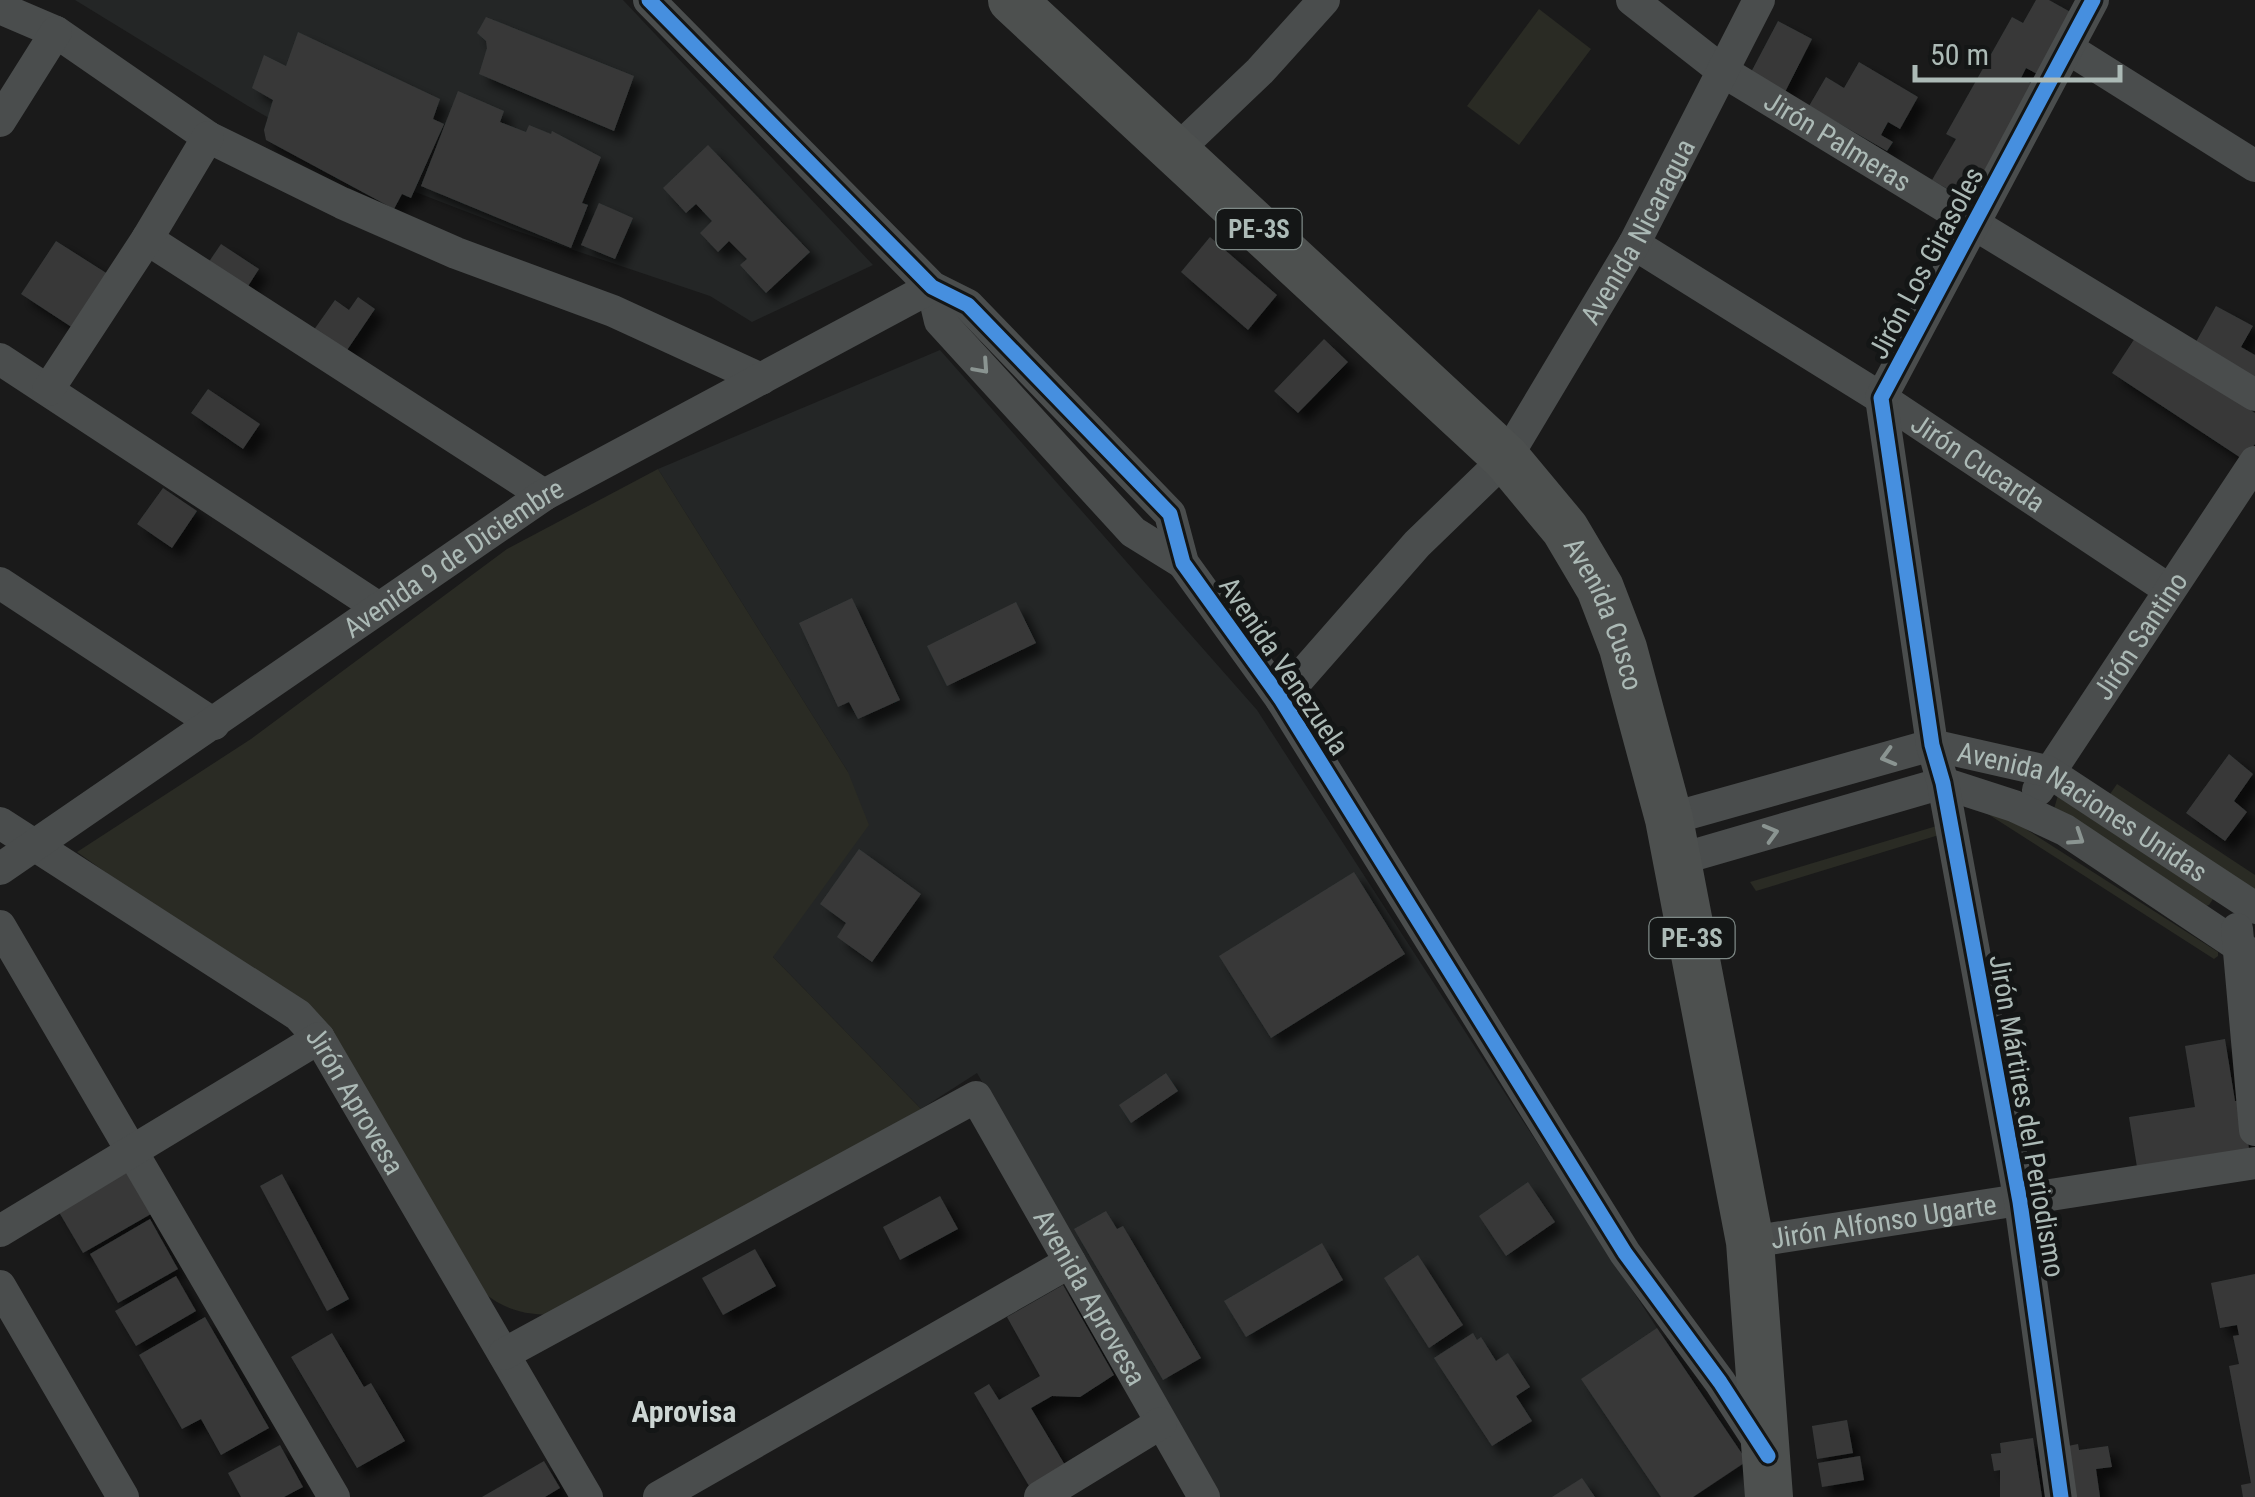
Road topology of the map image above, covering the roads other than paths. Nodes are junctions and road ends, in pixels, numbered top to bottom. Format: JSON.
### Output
{"nodes":[{"id":1,"x":649,"y":0,"type":"edge"},
{"id":2,"x":1012,"y":0,"type":"edge"},
{"id":3,"x":1324,"y":0,"type":"edge"},
{"id":4,"x":1632,"y":0,"type":"edge"},
{"id":5,"x":1759,"y":0,"type":"edge"},
{"id":6,"x":2093,"y":0,"type":"edge"},
{"id":7,"x":0,"y":8,"type":"edge"},
{"id":8,"x":56,"y":32,"type":"junction"},
{"id":9,"x":2070,"y":48,"type":"junction"},
{"id":10,"x":1724,"y":72,"type":"junction"},
{"id":11,"x":0,"y":120,"type":"edge"},
{"id":12,"x":208,"y":137,"type":"junction"},
{"id":13,"x":1176,"y":152,"type":"junction"},
{"id":14,"x":2255,"y":166,"type":"edge"},
{"id":15,"x":1975,"y":224,"type":"junction"},
{"id":16,"x":147,"y":239,"type":"junction"},
{"id":17,"x":1634,"y":244,"type":"junction"},
{"id":18,"x":932,"y":287,"type":"junction"},
{"id":19,"x":0,"y":359,"type":"edge"},
{"id":20,"x":761,"y":378,"type":"junction"},
{"id":21,"x":48,"y":390,"type":"junction"},
{"id":22,"x":2255,"y":395,"type":"edge"},
{"id":23,"x":1881,"y":398,"type":"junction"},
{"id":24,"x":1506,"y":458,"type":"junction"},
{"id":25,"x":2255,"y":462,"type":"edge"},
{"id":26,"x":544,"y":495,"type":"junction"},
{"id":27,"x":0,"y":583,"type":"edge"},
{"id":28,"x":2168,"y":590,"type":"junction"},
{"id":29,"x":378,"y":608,"type":"junction"},
{"id":30,"x":1281,"y":699,"type":"junction"},
{"id":31,"x":214,"y":724,"type":"junction"},
{"id":32,"x":1932,"y":745,"type":"junction"},
{"id":33,"x":2047,"y":771,"type":"junction"},
{"id":34,"x":1943,"y":783,"type":"junction"},
{"id":35,"x":2026,"y":812,"type":"junction"},
{"id":36,"x":0,"y":823,"type":"edge"},
{"id":37,"x":1673,"y":840,"type":"junction"},
{"id":38,"x":36,"y":847,"type":"junction"},
{"id":39,"x":0,"y":870,"type":"edge"},
{"id":40,"x":2245,"y":902,"type":"edge"},
{"id":41,"x":0,"y":926,"type":"edge"},
{"id":42,"x":2246,"y":952,"type":"edge"},
{"id":43,"x":320,"y":1038,"type":"junction"},
{"id":44,"x":2255,"y":1130,"type":"edge"},
{"id":45,"x":132,"y":1148,"type":"junction"},
{"id":46,"x":2255,"y":1163,"type":"edge"},
{"id":47,"x":2020,"y":1202,"type":"junction"},
{"id":48,"x":0,"y":1230,"type":"edge"},
{"id":49,"x":1750,"y":1242,"type":"junction"},
{"id":50,"x":1070,"y":1262,"type":"junction"},
{"id":51,"x":0,"y":1286,"type":"edge"},
{"id":52,"x":504,"y":1354,"type":"junction"},
{"id":53,"x":1161,"y":1423,"type":"junction"},
{"id":54,"x":1775,"y":1484,"type":"edge"},
{"id":55,"x":123,"y":1497,"type":"edge"},
{"id":56,"x":334,"y":1497,"type":"edge"},
{"id":57,"x":586,"y":1497,"type":"edge"},
{"id":58,"x":659,"y":1497,"type":"edge"},
{"id":59,"x":1040,"y":1497,"type":"edge"},
{"id":60,"x":1204,"y":1497,"type":"edge"},
{"id":61,"x":2060,"y":1497,"type":"edge"}],
"edges":[{"from":1,"to":18,"type":"street","name":"Avenida Venezuela"},
{"from":2,"to":13,"type":"highway","name":"Avenida Cusco","number":"PE-3S"},
{"from":3,"to":13,"type":"street"},
{"from":4,"to":10,"type":"street","name":"Jirón Palmeras"},
{"from":5,"to":10,"type":"street","name":"Avenida Nicaragua"},
{"from":6,"to":9,"type":"street","name":"Jirón Los Girasoles"},
{"from":7,"to":8,"type":"street"},
{"from":8,"to":11,"type":"street"},
{"from":8,"to":12,"type":"street"},
{"from":9,"to":14,"type":"street"},
{"from":9,"to":15,"type":"street","name":"Jirón Los Girasoles"},
{"from":10,"to":15,"type":"street","name":"Jirón Palmeras"},
{"from":10,"to":17,"type":"street","name":"Avenida Nicaragua"},
{"from":12,"to":16,"type":"street"},
{"from":12,"to":20,"type":"street"},
{"from":13,"to":24,"type":"highway","name":"Avenida Cusco","number":"PE-3S"},
{"from":15,"to":22,"type":"street","name":"Jirón Palmeras"},
{"from":15,"to":23,"type":"street","name":"Jirón Los Girasoles"},
{"from":16,"to":21,"type":"street"},
{"from":16,"to":26,"type":"street"},
{"from":17,"to":23,"type":"street","name":"Jirón Cucarda"},
{"from":17,"to":24,"type":"street","name":"Avenida Nicaragua"},
{"from":18,"to":20,"type":"street","name":"Avenida 9 de Diciembre"},
{"from":18,"to":30,"type":"street","name":"Avenida Venezuela"},
{"from":19,"to":21,"type":"street"},
{"from":20,"to":26,"type":"street","name":"Avenida 9 de Diciembre"},
{"from":21,"to":29,"type":"street"},
{"from":23,"to":28,"type":"street","name":"Jirón Cucarda"},
{"from":23,"to":32,"type":"street","name":"Jirón Los Girasoles"},
{"from":24,"to":30,"type":"street","name":"Avenida Venezuela"},
{"from":24,"to":37,"type":"highway","name":"Avenida Cusco","number":"PE-3S"},
{"from":25,"to":28,"type":"street","name":"Jirón Santino"},
{"from":26,"to":29,"type":"street","name":"Avenida 9 de Diciembre"},
{"from":27,"to":31,"type":"street"},
{"from":28,"to":33,"type":"street","name":"Jirón Santino"},
{"from":29,"to":31,"type":"street","name":"Avenida 9 de Diciembre"},
{"from":30,"to":54,"type":"street","name":"Avenida Venezuela"},
{"from":31,"to":38,"type":"street","name":"Avenida 9 de Diciembre"},
{"from":32,"to":33,"type":"street","name":"Avenida Naciones Unidas"},
{"from":32,"to":34,"type":"street","name":"Jirón Mártires del Periodismo"},
{"from":32,"to":37,"type":"street","name":"Avenida Naciones Unidas","one_way":true},
{"from":33,"to":35,"type":"street","name":"Jirón Santino"},
{"from":33,"to":40,"type":"street","name":"Avenida Naciones Unidas"},
{"from":34,"to":35,"type":"street","name":"Avenida Naciones Unidas"},
{"from":37,"to":34,"type":"street","name":"Avenida Naciones Unidas","one_way":true},
{"from":34,"to":47,"type":"street","name":"Jirón Mártires del Periodismo"},
{"from":35,"to":42,"type":"street","name":"Avenida Naciones Unidas","one_way":true},
{"from":36,"to":38,"type":"street","name":"Jirón Aprovesa"},
{"from":37,"to":49,"type":"highway","name":"Avenida Cusco","number":"PE-3S"},
{"from":38,"to":39,"type":"street","name":"Avenida 9 de Diciembre"},
{"from":38,"to":43,"type":"street","name":"Jirón Aprovesa"},
{"from":40,"to":42,"type":"street"},
{"from":41,"to":45,"type":"street"},
{"from":42,"to":44,"type":"street"},
{"from":43,"to":45,"type":"street"},
{"from":43,"to":52,"type":"street","name":"Jirón Aprovesa"},
{"from":45,"to":48,"type":"street"},
{"from":45,"to":56,"type":"street"},
{"from":46,"to":47,"type":"street","name":"Jirón Alfonso Ugarte"},
{"from":47,"to":49,"type":"street","name":"Jirón Alfonso Ugarte"},
{"from":47,"to":61,"type":"street","name":"Jirón Mártires del Periodismo"},
{"from":49,"to":54,"type":"highway","name":"Avenida Cusco","number":"PE-3S"},
{"from":50,"to":52,"type":"street","name":"Avenida Aprovesa"},
{"from":50,"to":53,"type":"street","name":"Avenida Aprovesa"},
{"from":50,"to":58,"type":"street"},
{"from":51,"to":55,"type":"street"},
{"from":52,"to":57,"type":"street","name":"Jirón Aprovesa"},
{"from":53,"to":59,"type":"street"},
{"from":53,"to":60,"type":"street","name":"Avenida Aprovesa"}]}
